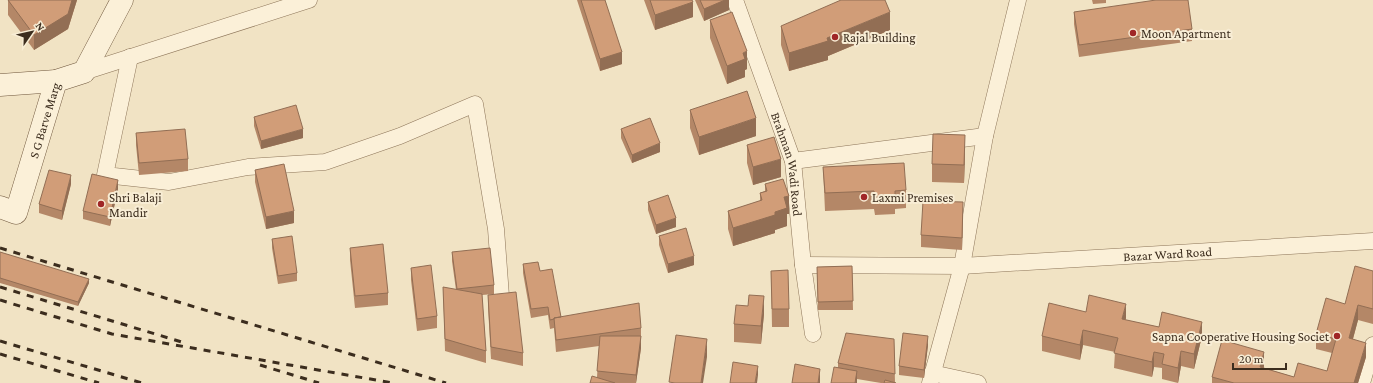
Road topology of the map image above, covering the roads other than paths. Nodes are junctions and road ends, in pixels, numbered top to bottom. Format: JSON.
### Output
{"nodes":[{"id":1,"x":122,"y":0,"type":"edge"},
{"id":2,"x":309,"y":0,"type":"edge"},
{"id":3,"x":735,"y":0,"type":"edge"},
{"id":4,"x":1018,"y":0,"type":"edge"},
{"id":5,"x":130,"y":57,"type":"junction"},
{"id":6,"x":84,"y":72,"type":"junction"},
{"id":7,"x":56,"y":81,"type":"junction"},
{"id":8,"x":0,"y":84,"type":"edge"},
{"id":9,"x":985,"y":136,"type":"junction"},
{"id":10,"x":793,"y":161,"type":"junction"},
{"id":11,"x":8,"y":210,"type":"edge"},
{"id":12,"x":1373,"y":241,"type":"edge"},
{"id":13,"x":803,"y":265,"type":"junction"},
{"id":14,"x":962,"y":266,"type":"junction"},
{"id":15,"x":501,"y":296,"type":"edge"},
{"id":16,"x":813,"y":334,"type":"dead end"},
{"id":17,"x":1373,"y":345,"type":"edge"},
{"id":18,"x":931,"y":378,"type":"edge"},
{"id":19,"x":978,"y":383,"type":"edge"},
{"id":20,"x":1362,"y":383,"type":"edge"}],
"edges":[{"from":1,"to":6,"type":"street"},
{"from":2,"to":5,"type":"street"},
{"from":3,"to":10,"type":"street","name":"Brahman Wadi Road"},
{"from":4,"to":9,"type":"street"},
{"from":5,"to":6,"type":"street"},
{"from":5,"to":15,"type":"street"},
{"from":6,"to":7,"type":"street"},
{"from":7,"to":8,"type":"street","name":"S G Barve Marg"},
{"from":7,"to":11,"type":"street","name":"S G Barve Marg"},
{"from":9,"to":10,"type":"street"},
{"from":9,"to":14,"type":"street"},
{"from":10,"to":13,"type":"street","name":"Brahman Wadi Road"},
{"from":12,"to":14,"type":"street","name":"Bazar Ward Road"},
{"from":13,"to":14,"type":"street","name":"Bazar Ward Road"},
{"from":13,"to":16,"type":"street","name":"Brahman Wadi Road"},
{"from":14,"to":18,"type":"street"},
{"from":17,"to":20,"type":"street"},
{"from":18,"to":19,"type":"street"}]}
